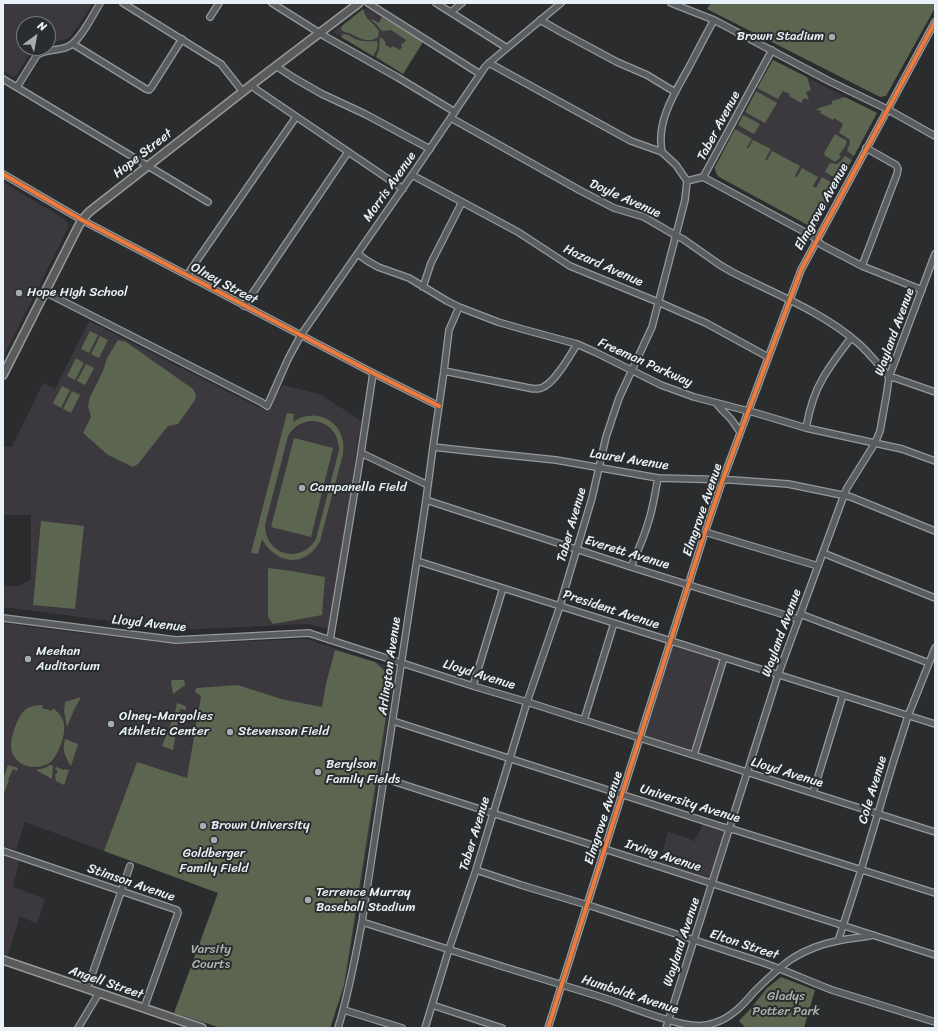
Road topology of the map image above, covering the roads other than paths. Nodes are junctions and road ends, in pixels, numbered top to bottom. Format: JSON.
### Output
{"nodes":[{"id":1,"x":100,"y":3,"type":"edge"},
{"id":2,"x":123,"y":3,"type":"edge"},
{"id":3,"x":219,"y":3,"type":"edge"},
{"id":4,"x":272,"y":3,"type":"edge"},
{"id":5,"x":359,"y":3,"type":"edge"},
{"id":6,"x":368,"y":3,"type":"edge"},
{"id":7,"x":436,"y":3,"type":"edge"},
{"id":8,"x":462,"y":3,"type":"edge"},
{"id":9,"x":561,"y":3,"type":"edge"},
{"id":10,"x":671,"y":3,"type":"edge"},
{"id":11,"x":451,"y":12,"type":"junction"},
{"id":12,"x":210,"y":17,"type":"dead end"},
{"id":13,"x":540,"y":20,"type":"junction"},
{"id":14,"x":714,"y":20,"type":"junction"},
{"id":15,"x":935,"y":22,"type":"edge"},
{"id":16,"x":320,"y":33,"type":"junction"},
{"id":17,"x":182,"y":39,"type":"junction"},
{"id":18,"x":73,"y":44,"type":"junction"},
{"id":19,"x":507,"y":48,"type":"junction"},
{"id":20,"x":772,"y":50,"type":"junction"},
{"id":21,"x":489,"y":63,"type":"junction"},
{"id":22,"x":276,"y":66,"type":"junction"},
{"id":23,"x":480,"y":74,"type":"junction"},
{"id":24,"x":3,"y":79,"type":"edge"},
{"id":25,"x":252,"y":86,"type":"junction"},
{"id":26,"x":17,"y":87,"type":"junction"},
{"id":27,"x":243,"y":92,"type":"junction"},
{"id":28,"x":675,"y":92,"type":"junction"},
{"id":29,"x":887,"y":109,"type":"junction"},
{"id":30,"x":455,"y":112,"type":"junction"},
{"id":31,"x":296,"y":117,"type":"junction"},
{"id":32,"x":451,"y":118,"type":"junction"},
{"id":33,"x":935,"y":136,"type":"edge"},
{"id":34,"x":866,"y":148,"type":"junction"},
{"id":35,"x":430,"y":149,"type":"junction"},
{"id":36,"x":348,"y":152,"type":"junction"},
{"id":37,"x":662,"y":152,"type":"junction"},
{"id":38,"x":148,"y":166,"type":"junction"},
{"id":39,"x":3,"y":174,"type":"edge"},
{"id":40,"x":412,"y":175,"type":"junction"},
{"id":41,"x":703,"y":177,"type":"junction"},
{"id":42,"x":687,"y":181,"type":"junction"},
{"id":43,"x":403,"y":189,"type":"junction"},
{"id":44,"x":208,"y":202,"type":"dead end"},
{"id":45,"x":462,"y":202,"type":"junction"},
{"id":46,"x":82,"y":220,"type":"junction"},
{"id":47,"x":675,"y":235,"type":"junction"},
{"id":48,"x":817,"y":240,"type":"junction"},
{"id":49,"x":358,"y":254,"type":"junction"},
{"id":50,"x":935,"y":254,"type":"edge"},
{"id":51,"x":862,"y":266,"type":"junction"},
{"id":52,"x":187,"y":275,"type":"junction"},
{"id":53,"x":423,"y":287,"type":"junction"},
{"id":54,"x":922,"y":290,"type":"junction"},
{"id":55,"x":45,"y":292,"type":"junction"},
{"id":56,"x":790,"y":300,"type":"junction"},
{"id":57,"x":658,"y":302,"type":"junction"},
{"id":58,"x":244,"y":306,"type":"junction"},
{"id":59,"x":459,"y":307,"type":"junction"},
{"id":60,"x":301,"y":335,"type":"junction"},
{"id":61,"x":851,"y":338,"type":"junction"},
{"id":62,"x":577,"y":344,"type":"junction"},
{"id":63,"x":768,"y":357,"type":"junction"},
{"id":64,"x":444,"y":371,"type":"junction"},
{"id":65,"x":632,"y":371,"type":"junction"},
{"id":66,"x":373,"y":373,"type":"junction"},
{"id":67,"x":3,"y":375,"type":"edge"},
{"id":68,"x":889,"y":377,"type":"junction"},
{"id":69,"x":935,"y":392,"type":"edge"},
{"id":70,"x":716,"y":403,"type":"junction"},
{"id":71,"x":439,"y":406,"type":"junction"},
{"id":72,"x":748,"y":411,"type":"junction"},
{"id":73,"x":806,"y":428,"type":"junction"},
{"id":74,"x":740,"y":432,"type":"junction"},
{"id":75,"x":875,"y":443,"type":"junction"},
{"id":76,"x":433,"y":447,"type":"junction"},
{"id":77,"x":361,"y":453,"type":"junction"},
{"id":78,"x":935,"y":461,"type":"edge"},
{"id":79,"x":600,"y":467,"type":"junction"},
{"id":80,"x":658,"y":478,"type":"junction"},
{"id":81,"x":723,"y":479,"type":"junction"},
{"id":82,"x":428,"y":485,"type":"junction"},
{"id":83,"x":844,"y":496,"type":"junction"},
{"id":84,"x":426,"y":500,"type":"junction"},
{"id":85,"x":935,"y":531,"type":"edge"},
{"id":86,"x":705,"y":532,"type":"junction"},
{"id":87,"x":577,"y":549,"type":"junction"},
{"id":88,"x":823,"y":553,"type":"junction"},
{"id":89,"x":417,"y":561,"type":"junction"},
{"id":90,"x":631,"y":566,"type":"junction"},
{"id":91,"x":818,"y":566,"type":"junction"},
{"id":92,"x":689,"y":584,"type":"junction"},
{"id":93,"x":503,"y":588,"type":"junction"},
{"id":94,"x":935,"y":598,"type":"edge"},
{"id":95,"x":559,"y":606,"type":"junction"},
{"id":96,"x":799,"y":616,"type":"junction"},
{"id":97,"x":3,"y":618,"type":"edge"},
{"id":98,"x":614,"y":623,"type":"junction"},
{"id":99,"x":330,"y":640,"type":"junction"},
{"id":100,"x":671,"y":641,"type":"junction"},
{"id":101,"x":935,"y":648,"type":"edge"},
{"id":102,"x":724,"y":658,"type":"junction"},
{"id":103,"x":401,"y":662,"type":"junction"},
{"id":104,"x":929,"y":663,"type":"junction"},
{"id":105,"x":778,"y":675,"type":"junction"},
{"id":106,"x":472,"y":686,"type":"junction"},
{"id":107,"x":843,"y":695,"type":"junction"},
{"id":108,"x":527,"y":702,"type":"junction"},
{"id":109,"x":908,"y":716,"type":"junction"},
{"id":110,"x":584,"y":720,"type":"junction"},
{"id":111,"x":393,"y":721,"type":"junction"},
{"id":112,"x":935,"y":724,"type":"edge"},
{"id":113,"x":640,"y":738,"type":"junction"},
{"id":114,"x":694,"y":755,"type":"junction"},
{"id":115,"x":510,"y":759,"type":"junction"},
{"id":116,"x":747,"y":772,"type":"junction"},
{"id":117,"x":383,"y":778,"type":"junction"},
{"id":118,"x":813,"y":793,"type":"junction"},
{"id":119,"x":622,"y":794,"type":"junction"},
{"id":120,"x":493,"y":813,"type":"junction"},
{"id":121,"x":878,"y":814,"type":"junction"},
{"id":122,"x":729,"y":828,"type":"junction"},
{"id":123,"x":935,"y":832,"type":"edge"},
{"id":124,"x":605,"y":849,"type":"junction"},
{"id":125,"x":3,"y":851,"type":"edge"},
{"id":126,"x":130,"y":866,"type":"dead end"},
{"id":127,"x":476,"y":870,"type":"junction"},
{"id":128,"x":861,"y":870,"type":"junction"},
{"id":129,"x":712,"y":883,"type":"junction"},
{"id":130,"x":122,"y":891,"type":"junction"},
{"id":131,"x":935,"y":894,"type":"edge"},
{"id":132,"x":587,"y":905,"type":"junction"},
{"id":133,"x":362,"y":922,"type":"junction"},
{"id":134,"x":843,"y":925,"type":"junction"},
{"id":135,"x":874,"y":935,"type":"junction"},
{"id":136,"x":694,"y":940,"type":"junction"},
{"id":137,"x":838,"y":940,"type":"junction"},
{"id":138,"x":449,"y":949,"type":"junction"},
{"id":139,"x":935,"y":955,"type":"edge"},
{"id":140,"x":3,"y":960,"type":"edge"},
{"id":141,"x":780,"y":968,"type":"junction"},
{"id":142,"x":562,"y":985,"type":"junction"},
{"id":143,"x":87,"y":989,"type":"junction"},
{"id":144,"x":99,"y":993,"type":"junction"},
{"id":145,"x":432,"y":1005,"type":"junction"},
{"id":146,"x":144,"y":1008,"type":"junction"},
{"id":147,"x":344,"y":1010,"type":"junction"},
{"id":148,"x":669,"y":1020,"type":"junction"},
{"id":149,"x":935,"y":1022,"type":"edge"},
{"id":150,"x":78,"y":1028,"type":"edge"},
{"id":151,"x":202,"y":1028,"type":"edge"},
{"id":152,"x":338,"y":1028,"type":"edge"},
{"id":153,"x":402,"y":1028,"type":"edge"},
{"id":154,"x":425,"y":1028,"type":"edge"},
{"id":155,"x":502,"y":1028,"type":"edge"},
{"id":156,"x":548,"y":1028,"type":"edge"},
{"id":157,"x":666,"y":1028,"type":"edge"}],
"edges":[{"from":1,"to":18,"type":"street"},
{"from":2,"to":17,"type":"street"},
{"from":3,"to":12,"type":"street"},
{"from":4,"to":16,"type":"street"},
{"from":5,"to":16,"type":"main road","name":"Hope Street"},
{"from":6,"to":23,"type":"street"},
{"from":7,"to":11,"type":"street"},
{"from":8,"to":11,"type":"street"},
{"from":9,"to":13,"type":"street","name":"Morris Avenue"},
{"from":10,"to":14,"type":"street"},
{"from":11,"to":19,"type":"street"},
{"from":13,"to":19,"type":"street","name":"Morris Avenue"},
{"from":13,"to":28,"type":"street"},
{"from":14,"to":20,"type":"street"},
{"from":14,"to":28,"type":"street"},
{"from":15,"to":29,"type":"street","name":"Elmgrove Avenue"},
{"from":16,"to":22,"type":"main road","name":"Hope Street"},
{"from":16,"to":30,"type":"street"},
{"from":17,"to":18,"type":"street"},
{"from":17,"to":27,"type":"street"},
{"from":18,"to":26,"type":"street"},
{"from":19,"to":21,"type":"street","name":"Morris Avenue"},
{"from":20,"to":29,"type":"street"},
{"from":20,"to":41,"type":"street","name":"Taber Avenue"},
{"from":21,"to":23,"type":"street","name":"Morris Avenue"},
{"from":21,"to":37,"type":"street"},
{"from":22,"to":25,"type":"main road","name":"Hope Street"},
{"from":22,"to":35,"type":"street"},
{"from":23,"to":30,"type":"street","name":"Morris Avenue"},
{"from":24,"to":26,"type":"street"},
{"from":25,"to":27,"type":"main road","name":"Hope Street"},
{"from":25,"to":31,"type":"street"},
{"from":26,"to":38,"type":"street"},
{"from":27,"to":38,"type":"main road","name":"Hope Street"},
{"from":28,"to":37,"type":"street"},
{"from":29,"to":33,"type":"street"},
{"from":29,"to":34,"type":"street","name":"Elmgrove Avenue"},
{"from":30,"to":32,"type":"street","name":"Morris Avenue"},
{"from":31,"to":36,"type":"street"},
{"from":31,"to":52,"type":"street"},
{"from":32,"to":35,"type":"street","name":"Morris Avenue"},
{"from":32,"to":47,"type":"street","name":"Doyle Avenue"},
{"from":34,"to":48,"type":"street","name":"Elmgrove Avenue"},
{"from":34,"to":51,"type":"street"},
{"from":35,"to":40,"type":"street","name":"Morris Avenue"},
{"from":36,"to":43,"type":"street"},
{"from":36,"to":58,"type":"street"},
{"from":37,"to":42,"type":"street"},
{"from":38,"to":44,"type":"street"},
{"from":38,"to":46,"type":"main road","name":"Hope Street"},
{"from":39,"to":46,"type":"street","name":"Olney Street"},
{"from":40,"to":43,"type":"street","name":"Morris Avenue"},
{"from":40,"to":45,"type":"street","name":"Hazard Avenue"},
{"from":41,"to":42,"type":"street","name":"Taber Avenue"},
{"from":41,"to":48,"type":"street"},
{"from":42,"to":47,"type":"street","name":"Taber Avenue"},
{"from":43,"to":49,"type":"street","name":"Morris Avenue"},
{"from":45,"to":53,"type":"street"},
{"from":45,"to":57,"type":"street","name":"Hazard Avenue"},
{"from":46,"to":52,"type":"street","name":"Olney Street"},
{"from":46,"to":55,"type":"main road","name":"Hope Street"},
{"from":47,"to":56,"type":"street","name":"Doyle Avenue"},
{"from":47,"to":57,"type":"street","name":"Taber Avenue"},
{"from":48,"to":51,"type":"street"},
{"from":48,"to":56,"type":"street","name":"Elmgrove Avenue"},
{"from":49,"to":53,"type":"street","name":"Freeman Parkway"},
{"from":49,"to":60,"type":"street","name":"Morris Avenue"},
{"from":50,"to":54,"type":"street","name":"Wayland Avenue"},
{"from":51,"to":54,"type":"street"},
{"from":52,"to":58,"type":"street","name":"Olney Street"},
{"from":53,"to":59,"type":"street","name":"Freeman Parkway"},
{"from":54,"to":68,"type":"street","name":"Wayland Avenue"},
{"from":55,"to":60,"type":"street","name":"Morris Avenue"},
{"from":55,"to":67,"type":"main road","name":"Hope Street"},
{"from":56,"to":61,"type":"street","name":"Doyle Avenue"},
{"from":56,"to":63,"type":"street","name":"Elmgrove Avenue"},
{"from":57,"to":63,"type":"street","name":"Hazard Avenue"},
{"from":57,"to":65,"type":"street","name":"Taber Avenue"},
{"from":58,"to":60,"type":"street","name":"Olney Street"},
{"from":59,"to":62,"type":"street","name":"Freeman Parkway"},
{"from":59,"to":64,"type":"street","name":"Arlington Avenue"},
{"from":60,"to":66,"type":"street","name":"Olney Street"},
{"from":61,"to":68,"type":"street","name":"Doyle Avenue"},
{"from":61,"to":73,"type":"street"},
{"from":62,"to":64,"type":"street"},
{"from":62,"to":65,"type":"street","name":"Freeman Parkway"},
{"from":63,"to":72,"type":"street","name":"Elmgrove Avenue"},
{"from":64,"to":71,"type":"street","name":"Arlington Avenue"},
{"from":65,"to":70,"type":"street","name":"Freeman Parkway"},
{"from":65,"to":79,"type":"street","name":"Taber Avenue"},
{"from":66,"to":71,"type":"street","name":"Olney Street"},
{"from":66,"to":77,"type":"street"},
{"from":68,"to":69,"type":"street"},
{"from":68,"to":75,"type":"street","name":"Wayland Avenue"},
{"from":70,"to":72,"type":"street","name":"Freeman Parkway"},
{"from":70,"to":74,"type":"street"},
{"from":71,"to":76,"type":"street","name":"Arlington Avenue"},
{"from":72,"to":73,"type":"street","name":"Freeman Parkway"},
{"from":72,"to":74,"type":"street","name":"Elmgrove Avenue"},
{"from":73,"to":75,"type":"street","name":"Freeman Parkway"},
{"from":74,"to":81,"type":"street","name":"Elmgrove Avenue"},
{"from":75,"to":78,"type":"street","name":"Freeman Parkway"},
{"from":75,"to":83,"type":"street","name":"Wayland Avenue"},
{"from":76,"to":79,"type":"street","name":"Laurel Avenue"},
{"from":76,"to":82,"type":"street","name":"Arlington Avenue"},
{"from":77,"to":82,"type":"street"},
{"from":77,"to":99,"type":"street"},
{"from":79,"to":80,"type":"street","name":"Laurel Avenue"},
{"from":79,"to":87,"type":"street","name":"Taber Avenue"},
{"from":80,"to":81,"type":"street","name":"Laurel Avenue"},
{"from":80,"to":90,"type":"street"},
{"from":81,"to":83,"type":"street","name":"Laurel Avenue"},
{"from":81,"to":86,"type":"street","name":"Elmgrove Avenue"},
{"from":82,"to":84,"type":"street","name":"Arlington Avenue"},
{"from":83,"to":85,"type":"street","name":"Laurel Avenue"},
{"from":83,"to":88,"type":"street","name":"Wayland Avenue"},
{"from":84,"to":87,"type":"street","name":"Everett Avenue"},
{"from":84,"to":89,"type":"street","name":"Arlington Avenue"},
{"from":86,"to":91,"type":"street"},
{"from":86,"to":92,"type":"street","name":"Elmgrove Avenue"},
{"from":87,"to":90,"type":"street","name":"Everett Avenue"},
{"from":87,"to":95,"type":"street","name":"Taber Avenue"},
{"from":88,"to":91,"type":"street","name":"Wayland Avenue"},
{"from":88,"to":94,"type":"street"},
{"from":89,"to":93,"type":"street","name":"President Avenue"},
{"from":89,"to":103,"type":"street","name":"Arlington Avenue"},
{"from":90,"to":92,"type":"street","name":"Everett Avenue"},
{"from":91,"to":96,"type":"street","name":"Wayland Avenue"},
{"from":92,"to":96,"type":"street","name":"Everett Avenue"},
{"from":92,"to":100,"type":"street","name":"Elmgrove Avenue"},
{"from":93,"to":95,"type":"street","name":"President Avenue"},
{"from":93,"to":106,"type":"street"},
{"from":95,"to":98,"type":"street","name":"President Avenue"},
{"from":95,"to":108,"type":"street","name":"Taber Avenue"},
{"from":96,"to":104,"type":"street","name":"Everett Avenue"},
{"from":96,"to":105,"type":"street","name":"Wayland Avenue"},
{"from":97,"to":99,"type":"street","name":"Lloyd Avenue"},
{"from":98,"to":100,"type":"street","name":"President Avenue"},
{"from":98,"to":110,"type":"street"},
{"from":99,"to":103,"type":"street","name":"Lloyd Avenue"},
{"from":100,"to":102,"type":"street","name":"President Avenue"},
{"from":100,"to":113,"type":"street","name":"Elmgrove Avenue"},
{"from":101,"to":104,"type":"street","name":"Cole Avenue"},
{"from":102,"to":105,"type":"street","name":"President Avenue"},
{"from":102,"to":114,"type":"street"},
{"from":103,"to":106,"type":"street","name":"Lloyd Avenue"},
{"from":103,"to":111,"type":"street","name":"Arlington Avenue"},
{"from":104,"to":109,"type":"street","name":"Cole Avenue"},
{"from":105,"to":107,"type":"street","name":"President Avenue"},
{"from":105,"to":116,"type":"street","name":"Wayland Avenue"},
{"from":106,"to":108,"type":"street","name":"Lloyd Avenue"},
{"from":107,"to":109,"type":"street","name":"President Avenue"},
{"from":107,"to":118,"type":"street"},
{"from":108,"to":110,"type":"street","name":"Lloyd Avenue"},
{"from":108,"to":115,"type":"street","name":"Taber Avenue"},
{"from":109,"to":112,"type":"street","name":"President Avenue"},
{"from":109,"to":121,"type":"street","name":"Cole Avenue"},
{"from":110,"to":113,"type":"street","name":"Lloyd Avenue"},
{"from":111,"to":115,"type":"street","name":"University Avenue"},
{"from":111,"to":117,"type":"street","name":"Arlington Avenue"},
{"from":113,"to":114,"type":"street","name":"Lloyd Avenue"},
{"from":113,"to":119,"type":"street","name":"Elmgrove Avenue"},
{"from":114,"to":116,"type":"street","name":"Lloyd Avenue"},
{"from":115,"to":119,"type":"street","name":"University Avenue"},
{"from":115,"to":120,"type":"street","name":"Taber Avenue"},
{"from":116,"to":118,"type":"street","name":"Lloyd Avenue"},
{"from":116,"to":122,"type":"street","name":"Wayland Avenue"},
{"from":117,"to":120,"type":"street","name":"Irving Avenue"},
{"from":117,"to":133,"type":"street","name":"Arlington Avenue"},
{"from":118,"to":121,"type":"street","name":"Lloyd Avenue"},
{"from":119,"to":122,"type":"street","name":"University Avenue"},
{"from":119,"to":124,"type":"street","name":"Elmgrove Avenue"},
{"from":120,"to":124,"type":"street","name":"Irving Avenue"},
{"from":120,"to":127,"type":"street","name":"Taber Avenue"},
{"from":121,"to":123,"type":"street","name":"Lloyd Avenue"},
{"from":121,"to":128,"type":"street","name":"Cole Avenue"},
{"from":122,"to":128,"type":"street","name":"University Avenue"},
{"from":122,"to":129,"type":"street","name":"Wayland Avenue"},
{"from":124,"to":129,"type":"street","name":"Irving Avenue"},
{"from":124,"to":132,"type":"street","name":"Elmgrove Avenue"},
{"from":125,"to":130,"type":"street","name":"Stimson Avenue"},
{"from":126,"to":130,"type":"street"},
{"from":127,"to":132,"type":"street","name":"Elton Street"},
{"from":127,"to":138,"type":"street","name":"Taber Avenue"},
{"from":128,"to":131,"type":"street","name":"University Avenue"},
{"from":128,"to":134,"type":"street","name":"Cole Avenue"},
{"from":129,"to":134,"type":"street","name":"Irving Avenue"},
{"from":129,"to":136,"type":"street","name":"Wayland Avenue"},
{"from":130,"to":143,"type":"street"},
{"from":130,"to":146,"type":"street","name":"Stimson Avenue"},
{"from":132,"to":136,"type":"street","name":"Elton Street"},
{"from":132,"to":142,"type":"street","name":"Elmgrove Avenue"},
{"from":133,"to":138,"type":"street","name":"Humboldt Avenue"},
{"from":133,"to":147,"type":"street","name":"Arlington Avenue"},
{"from":134,"to":135,"type":"street","name":"Irving Avenue"},
{"from":134,"to":137,"type":"street","name":"Cole Avenue"},
{"from":135,"to":137,"type":"street","name":"Humboldt Avenue"},
{"from":135,"to":139,"type":"street","name":"Irving Avenue"},
{"from":136,"to":141,"type":"street","name":"Elton Street"},
{"from":136,"to":148,"type":"street","name":"Wayland Avenue"},
{"from":137,"to":141,"type":"street","name":"Humboldt Avenue"},
{"from":138,"to":142,"type":"street","name":"Humboldt Avenue"},
{"from":138,"to":145,"type":"street","name":"Taber Avenue"},
{"from":140,"to":143,"type":"main road","name":"Angell Street"},
{"from":141,"to":148,"type":"street","name":"Humboldt Avenue"},
{"from":141,"to":149,"type":"street","name":"Elton Street"},
{"from":142,"to":148,"type":"street","name":"Humboldt Avenue"},
{"from":142,"to":156,"type":"street","name":"Elmgrove Avenue"},
{"from":143,"to":144,"type":"main road","name":"Angell Street"},
{"from":144,"to":146,"type":"main road","name":"Angell Street"},
{"from":144,"to":150,"type":"street"},
{"from":145,"to":154,"type":"street","name":"Taber Avenue"},
{"from":145,"to":155,"type":"street"},
{"from":146,"to":151,"type":"main road","name":"Angell Street"},
{"from":147,"to":152,"type":"street","name":"Arlington Avenue"},
{"from":147,"to":153,"type":"street"},
{"from":148,"to":157,"type":"street","name":"Wayland Avenue"}]}
